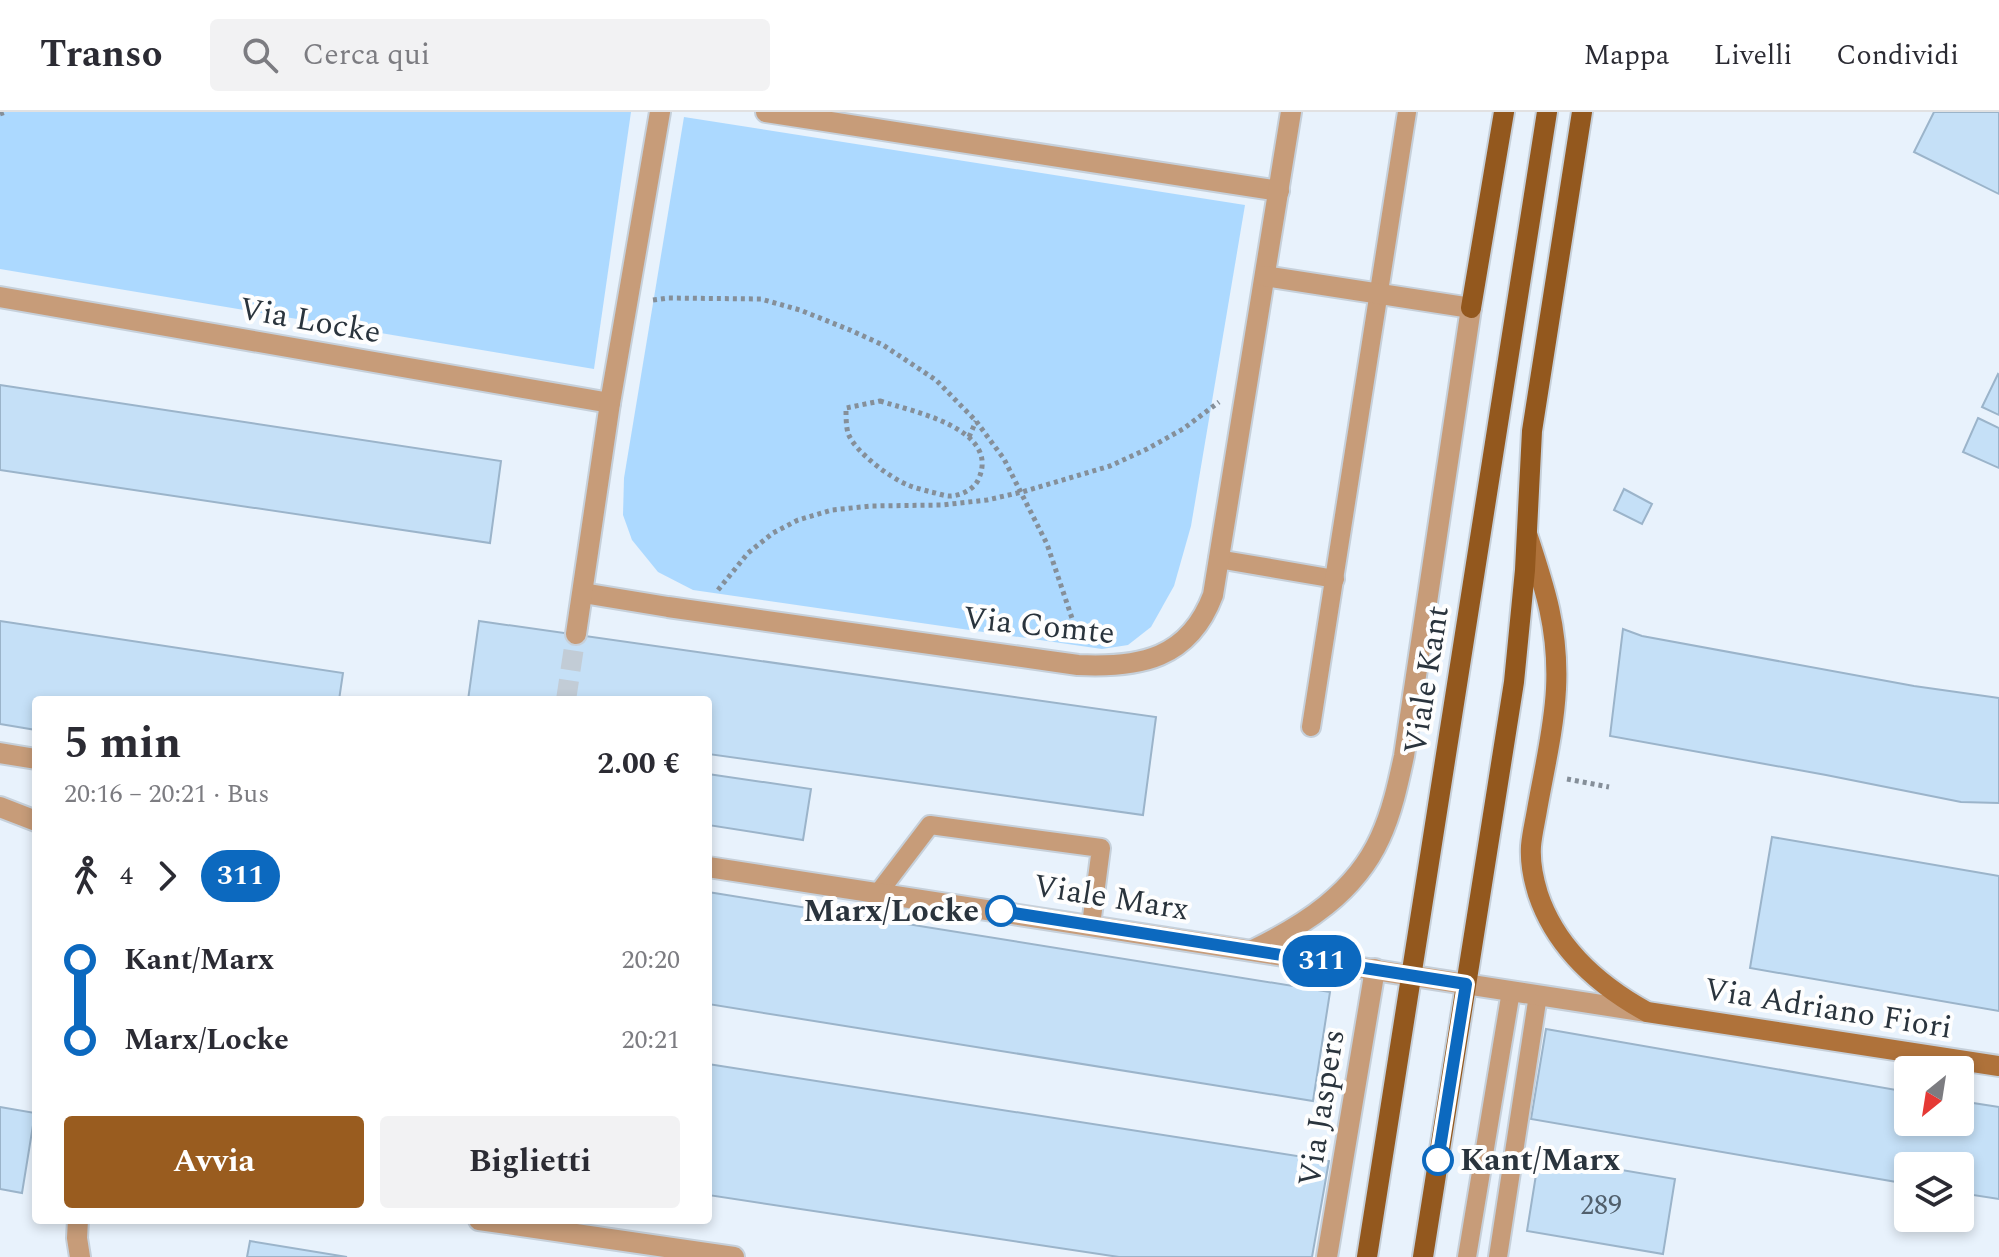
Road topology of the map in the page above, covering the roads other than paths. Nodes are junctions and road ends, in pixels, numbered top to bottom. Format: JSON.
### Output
{"nodes":[{"id":1,"x":660,"y":112,"type":"edge"},
{"id":2,"x":766,"y":112,"type":"edge"},
{"id":3,"x":1291,"y":112,"type":"edge"},
{"id":4,"x":1407,"y":112,"type":"edge"},
{"id":5,"x":1504,"y":112,"type":"edge"},
{"id":6,"x":1547,"y":112,"type":"edge"},
{"id":7,"x":1582,"y":112,"type":"edge"},
{"id":8,"x":1279,"y":191,"type":"junction"},
{"id":9,"x":1265,"y":276,"type":"junction"},
{"id":10,"x":1378,"y":294,"type":"junction"},
{"id":11,"x":0,"y":297,"type":"edge"},
{"id":12,"x":1471,"y":308,"type":"junction"},
{"id":13,"x":610,"y":403,"type":"junction"},
{"id":14,"x":1527,"y":534,"type":"junction"},
{"id":15,"x":1218,"y":559,"type":"junction"},
{"id":16,"x":1335,"y":579,"type":"junction"},
{"id":17,"x":583,"y":593,"type":"junction"},
{"id":18,"x":576,"y":634,"type":"tunnel mouth"},
{"id":19,"x":1311,"y":727,"type":"dead end"},
{"id":20,"x":0,"y":753,"type":"edge"},
{"id":21,"x":32,"y":758,"type":"edge"},
{"id":22,"x":0,"y":807,"type":"edge"},
{"id":23,"x":32,"y":819,"type":"edge"},
{"id":24,"x":712,"y":868,"type":"edge"},
{"id":25,"x":879,"y":892,"type":"junction"},
{"id":26,"x":1091,"y":925,"type":"junction"},
{"id":27,"x":1253,"y":950,"type":"junction"},
{"id":28,"x":1375,"y":969,"type":"junction"},
{"id":29,"x":1410,"y":975,"type":"junction"},
{"id":30,"x":1466,"y":984,"type":"junction"},
{"id":31,"x":1511,"y":991,"type":"junction"},
{"id":32,"x":1538,"y":995,"type":"junction"},
{"id":33,"x":1647,"y":1012,"type":"junction"},
{"id":34,"x":1999,"y":1066,"type":"edge"},
{"id":35,"x":78,"y":1224,"type":"edge"},
{"id":36,"x":507,"y":1224,"type":"edge"},
{"id":37,"x":80,"y":1257,"type":"edge"},
{"id":38,"x":734,"y":1257,"type":"edge"},
{"id":39,"x":1327,"y":1257,"type":"edge"},
{"id":40,"x":1367,"y":1257,"type":"edge"},
{"id":41,"x":1423,"y":1257,"type":"edge"},
{"id":42,"x":1467,"y":1257,"type":"edge"},
{"id":43,"x":1498,"y":1257,"type":"edge"}],
"edges":[{"from":1,"to":13,"type":"street"},
{"from":2,"to":8,"type":"street"},
{"from":3,"to":8,"type":"street","name":"Via Comte"},
{"from":4,"to":10,"type":"lane"},
{"from":5,"to":12,"type":"main road"},
{"from":6,"to":29,"type":"main road","name":"Viale Kant"},
{"from":7,"to":14,"type":"main road"},
{"from":8,"to":9,"type":"street","name":"Via Comte"},
{"from":9,"to":10,"type":"street"},
{"from":9,"to":15,"type":"street","name":"Via Comte"},
{"from":10,"to":12,"type":"street"},
{"from":10,"to":16,"type":"lane"},
{"from":11,"to":13,"type":"street","name":"Via Locke"},
{"from":12,"to":27,"type":"street","name":"Viale Kant"},
{"from":13,"to":17,"type":"street"},
{"from":14,"to":30,"type":"main road"},
{"from":14,"to":33,"type":"street","name":"Via Adriano Fiori"},
{"from":15,"to":16,"type":"lane"},
{"from":15,"to":17,"type":"street","name":"Via Comte"},
{"from":16,"to":19,"type":"lane"},
{"from":17,"to":18,"type":"street"},
{"from":20,"to":21,"type":"street"},
{"from":22,"to":23,"type":"street"},
{"from":24,"to":25,"type":"street","name":"Viale Marx"},
{"from":25,"to":26,"type":"street","name":"Viale Marx"},
{"from":25,"to":26,"type":"lane"},
{"from":26,"to":27,"type":"street","name":"Viale Marx"},
{"from":27,"to":28,"type":"street","name":"Viale Marx"},
{"from":28,"to":29,"type":"street","name":"Viale Marx"},
{"from":28,"to":39,"type":"street","name":"Via Jaspers"},
{"from":29,"to":30,"type":"street","name":"Via Adriano Fiori"},
{"from":29,"to":40,"type":"main road","name":"Viale Kant"},
{"from":30,"to":31,"type":"street","name":"Via Adriano Fiori"},
{"from":30,"to":41,"type":"main road"},
{"from":31,"to":32,"type":"street","name":"Via Adriano Fiori"},
{"from":31,"to":42,"type":"lane"},
{"from":32,"to":33,"type":"street","name":"Via Adriano Fiori"},
{"from":32,"to":43,"type":"lane"},
{"from":33,"to":34,"type":"street","name":"Via Adriano Fiori"},
{"from":35,"to":37,"type":"street"},
{"from":36,"to":38,"type":"street"}]}
